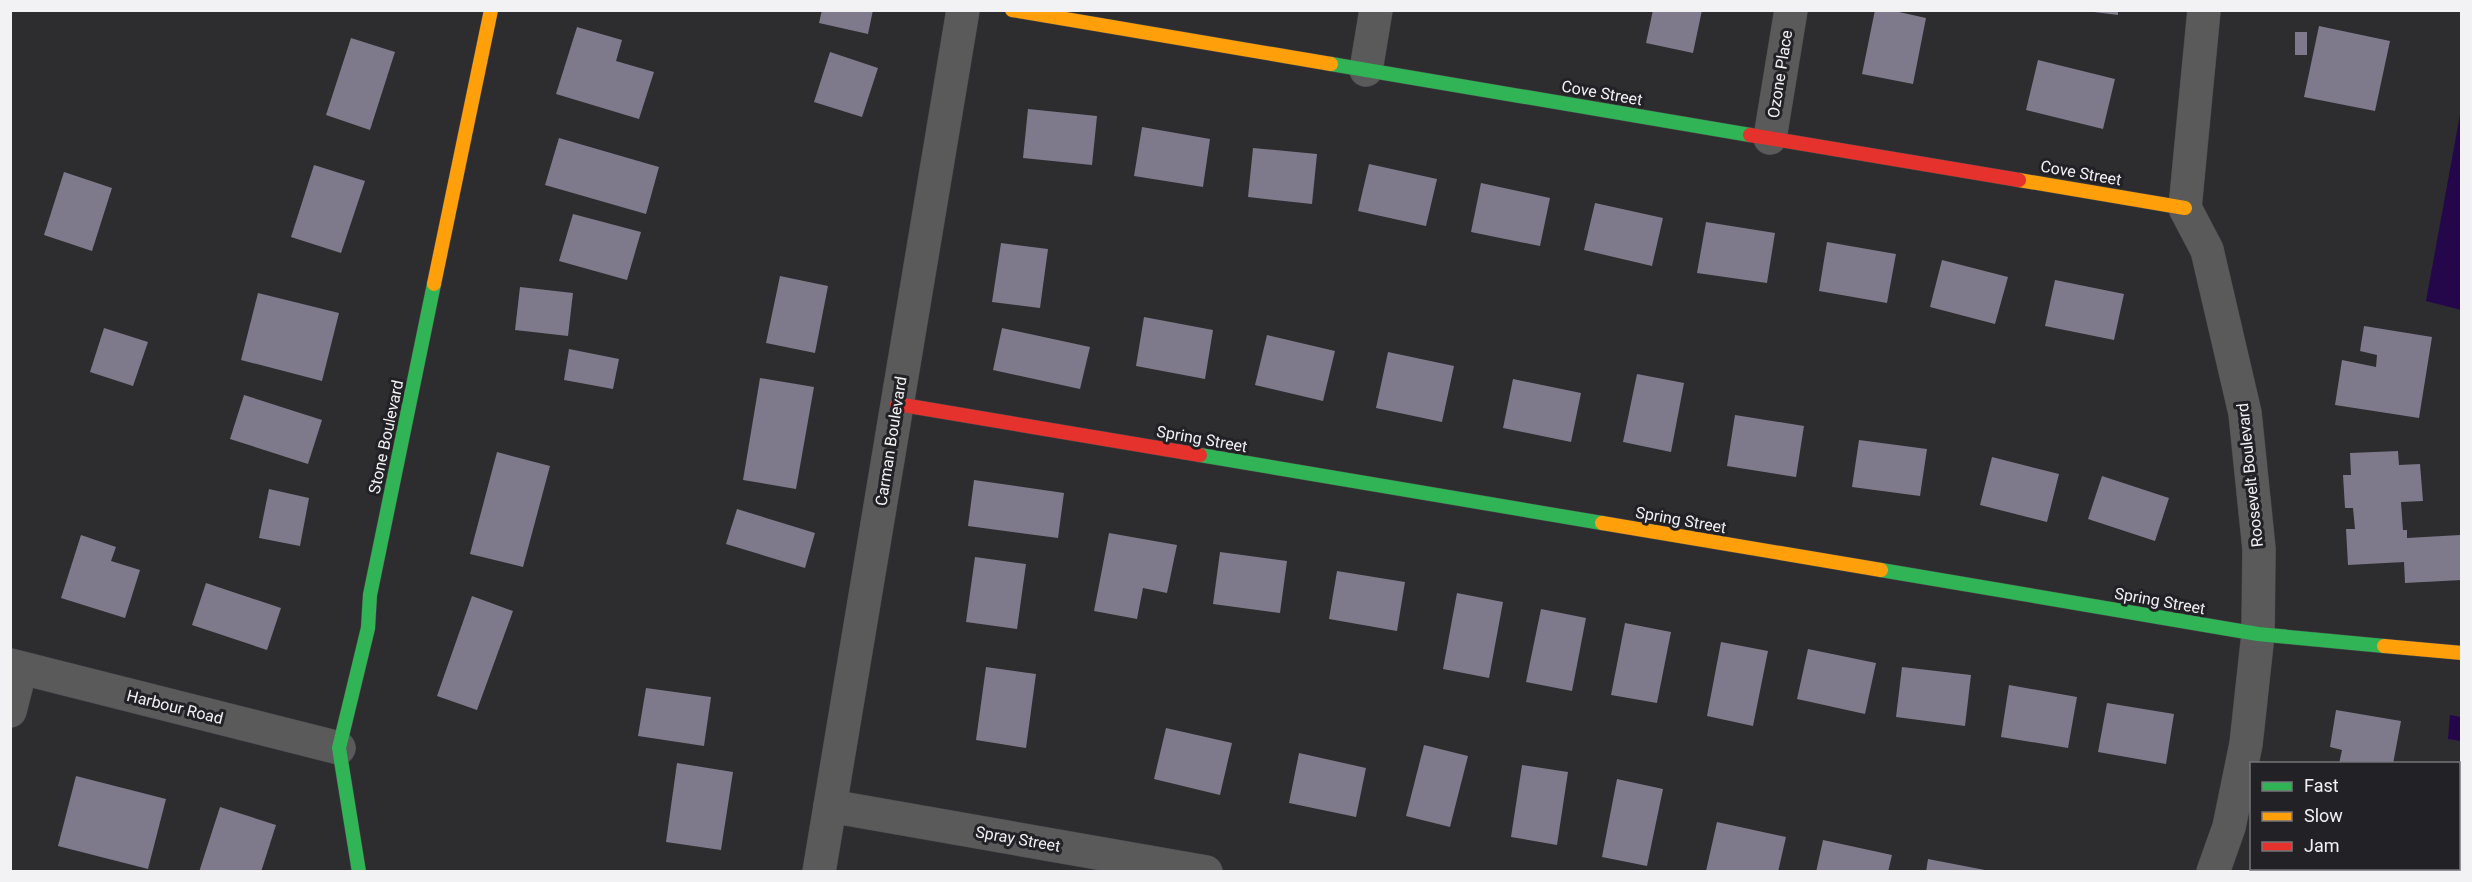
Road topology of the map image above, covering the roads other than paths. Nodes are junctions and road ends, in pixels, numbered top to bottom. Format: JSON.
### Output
{"nodes":[{"id":1,"x":491,"y":10,"type":"edge"},
{"id":2,"x":963,"y":10,"type":"edge"},
{"id":3,"x":1012,"y":10,"type":"edge"},
{"id":4,"x":1376,"y":10,"type":"edge"},
{"id":5,"x":1791,"y":10,"type":"edge"},
{"id":6,"x":2204,"y":10,"type":"edge"},
{"id":7,"x":1366,"y":70,"type":"junction"},
{"id":8,"x":1770,"y":138,"type":"junction"},
{"id":9,"x":2186,"y":208,"type":"junction"},
{"id":10,"x":897,"y":404,"type":"junction"},
{"id":11,"x":2258,"y":634,"type":"junction"},
{"id":12,"x":2462,"y":653,"type":"edge"},
{"id":13,"x":16,"y":667,"type":"edge"},
{"id":14,"x":10,"y":711,"type":"edge"},
{"id":15,"x":339,"y":748,"type":"junction"},
{"id":16,"x":830,"y":806,"type":"junction"},
{"id":17,"x":359,"y":872,"type":"edge"},
{"id":18,"x":819,"y":872,"type":"edge"},
{"id":19,"x":1206,"y":872,"type":"edge"},
{"id":20,"x":2213,"y":872,"type":"edge"}],
"edges":[{"from":1,"to":15,"type":"street","name":"Stone Boulevard"},
{"from":2,"to":10,"type":"street","name":"Carman Boulevard"},
{"from":3,"to":7,"type":"street","name":"Cove Street"},
{"from":4,"to":7,"type":"street"},
{"from":5,"to":8,"type":"street","name":"Ozone Place"},
{"from":6,"to":9,"type":"street"},
{"from":7,"to":8,"type":"street","name":"Cove Street"},
{"from":8,"to":9,"type":"street","name":"Cove Street"},
{"from":9,"to":11,"type":"street","name":"Roosevelt Boulevard"},
{"from":10,"to":11,"type":"street","name":"Spring Street"},
{"from":10,"to":16,"type":"street","name":"Carman Boulevard"},
{"from":11,"to":12,"type":"street","name":"Spring Street"},
{"from":11,"to":20,"type":"street","name":"Roosevelt Boulevard"},
{"from":13,"to":14,"type":"street"},
{"from":13,"to":15,"type":"street","name":"Harbour Road"},
{"from":15,"to":17,"type":"street","name":"Stone Boulevard"},
{"from":16,"to":18,"type":"street","name":"Carman Boulevard"},
{"from":16,"to":19,"type":"street","name":"Spray Street"}]}
